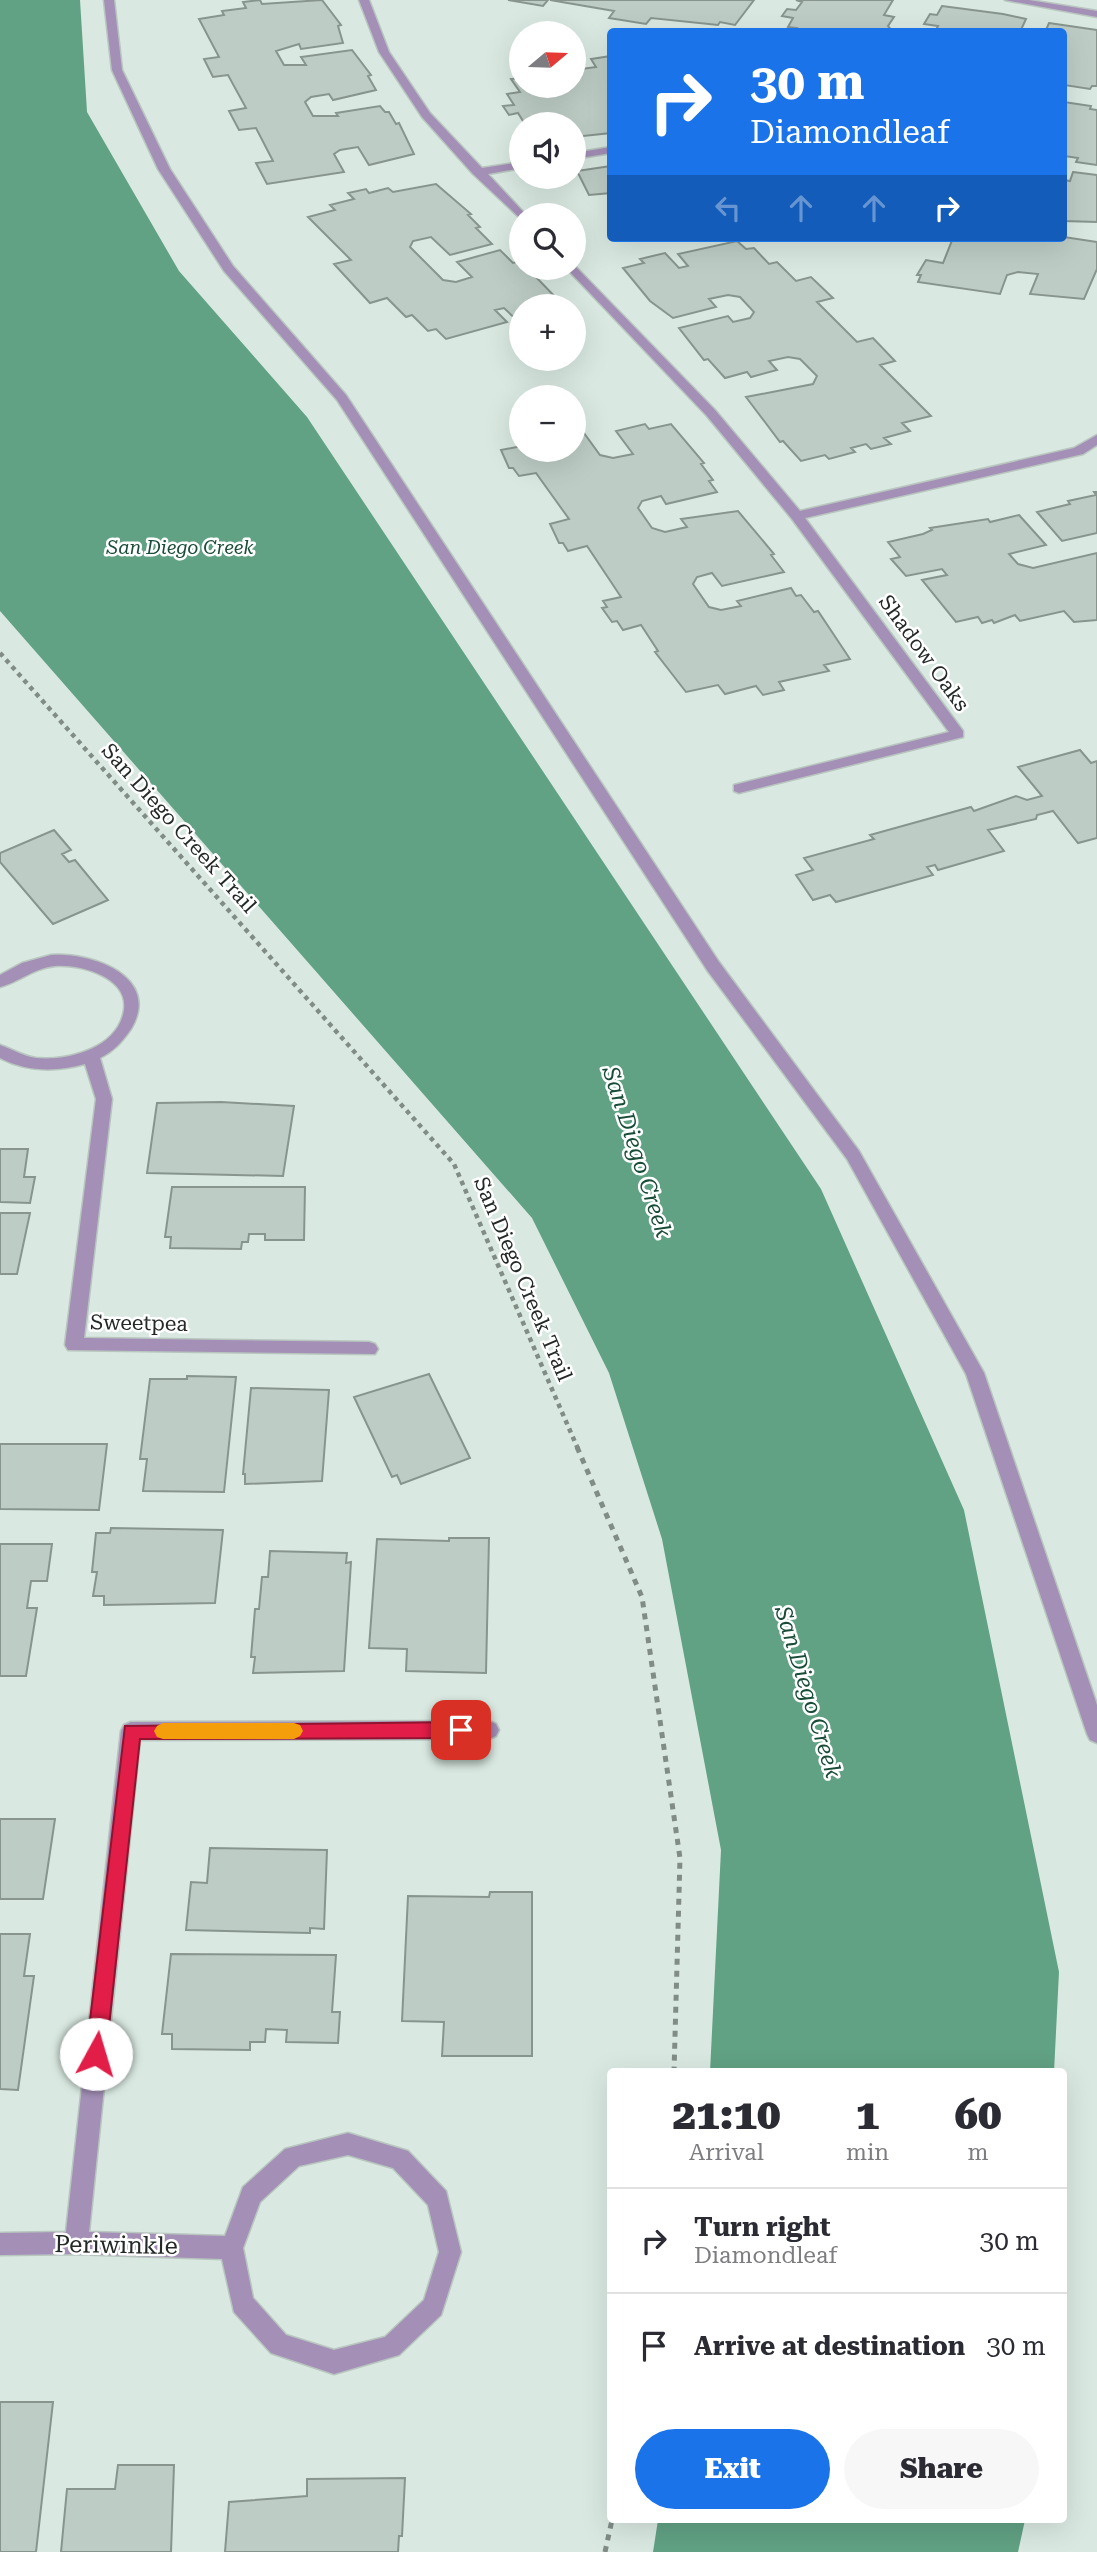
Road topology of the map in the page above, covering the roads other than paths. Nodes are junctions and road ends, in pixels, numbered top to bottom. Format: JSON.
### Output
{"nodes":[{"id":1,"x":109,"y":0,"type":"edge"},
{"id":2,"x":364,"y":0,"type":"edge"},
{"id":3,"x":1010,"y":0,"type":"edge"},
{"id":4,"x":1097,"y":14,"type":"edge"},
{"id":5,"x":607,"y":151,"type":"edge"},
{"id":6,"x":586,"y":154,"type":"edge"},
{"id":7,"x":509,"y":167,"type":"edge"},
{"id":8,"x":477,"y":172,"type":"junction"},
{"id":9,"x":509,"y":204,"type":"edge"},
{"id":10,"x":584,"y":280,"type":"edge"},
{"id":11,"x":1097,"y":439,"type":"edge"},
{"id":12,"x":797,"y":516,"type":"junction"},
{"id":13,"x":739,"y":788,"type":"dead end"},
{"id":14,"x":0,"y":982,"type":"edge"},
{"id":15,"x":0,"y":1051,"type":"edge"},
{"id":16,"x":91,"y":1057,"type":"junction"},
{"id":17,"x":369,"y":1349,"type":"dead end"},
{"id":18,"x":489,"y":1730,"type":"dead end"},
{"id":19,"x":1097,"y":1734,"type":"edge"},
{"id":20,"x":76,"y":2243,"type":"junction"},
{"id":21,"x":0,"y":2244,"type":"edge"},
{"id":22,"x":232,"y":2248,"type":"junction"}],
"edges":[{"from":1,"to":19,"type":"street"},
{"from":2,"to":8,"type":"street"},
{"from":3,"to":4,"type":"street"},
{"from":5,"to":6,"type":"street"},
{"from":7,"to":8,"type":"street"},
{"from":8,"to":9,"type":"street"},
{"from":10,"to":12,"type":"street","name":"Shadow Oaks"},
{"from":11,"to":12,"type":"street"},
{"from":12,"to":13,"type":"street","name":"Shadow Oaks"},
{"from":14,"to":16,"type":"street"},
{"from":15,"to":16,"type":"street"},
{"from":16,"to":17,"type":"street","name":"Sweetpea"},
{"from":18,"to":20,"type":"street"},
{"from":20,"to":21,"type":"street","name":"Periwinkle"},
{"from":20,"to":22,"type":"street","name":"Periwinkle"},
{"from":22,"to":22,"type":"street"}]}
